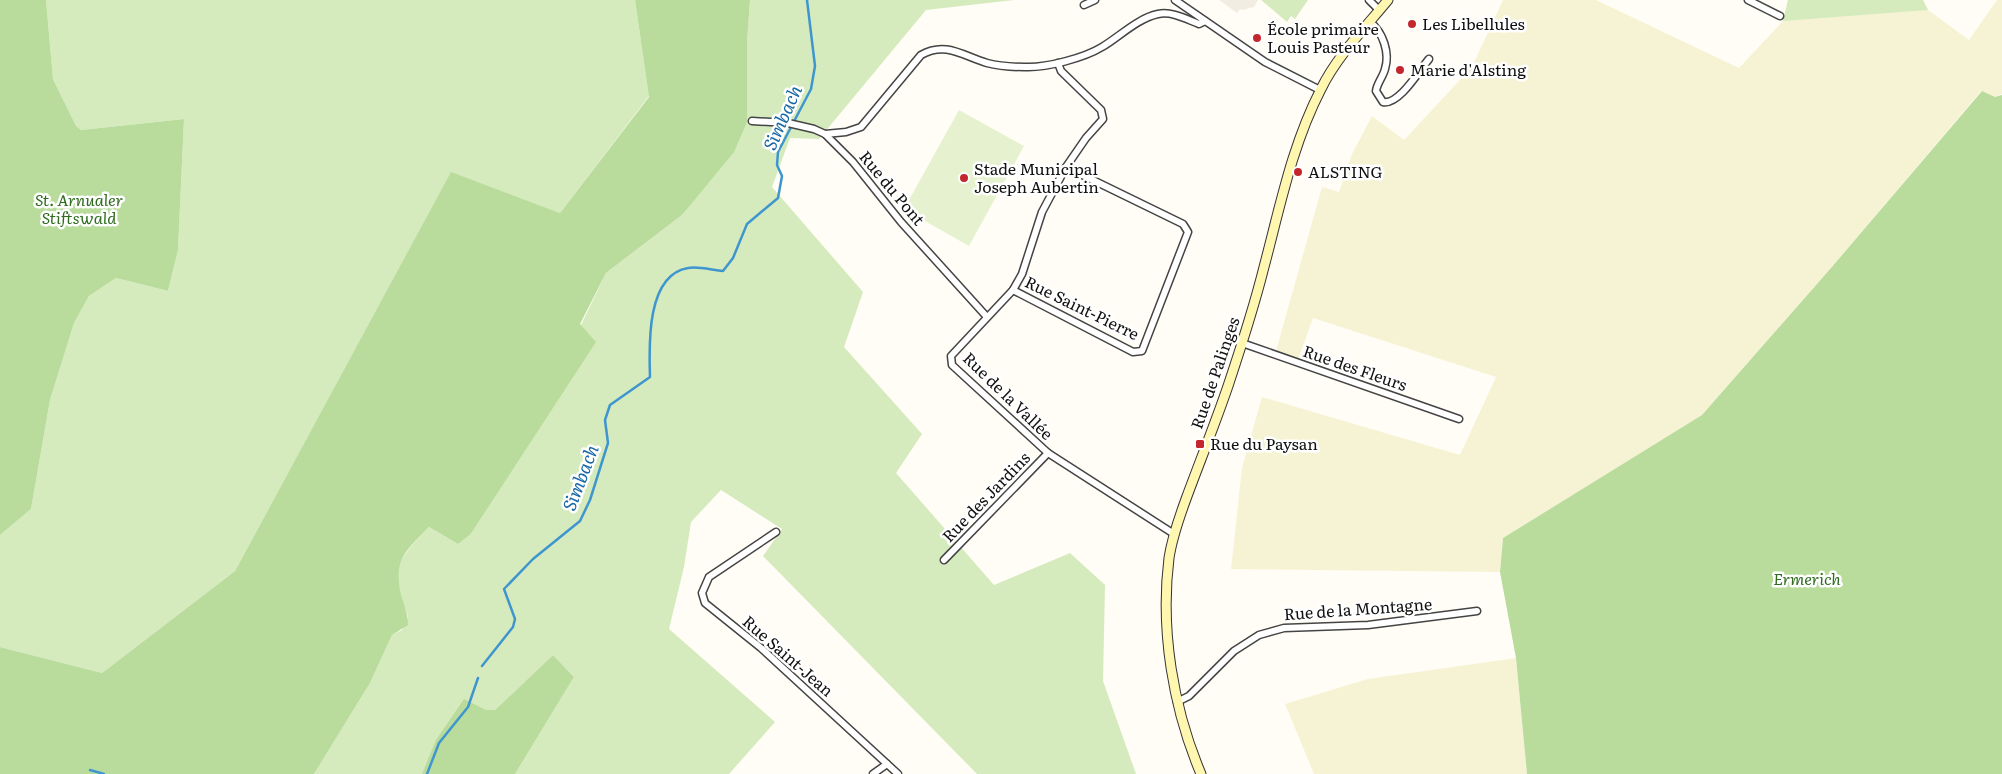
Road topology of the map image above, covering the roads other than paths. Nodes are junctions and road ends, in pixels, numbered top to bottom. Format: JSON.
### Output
{"nodes":[{"id":1,"x":1094,"y":0,"type":"edge"},
{"id":2,"x":1175,"y":0,"type":"edge"},
{"id":3,"x":1369,"y":0,"type":"edge"},
{"id":4,"x":1388,"y":0,"type":"edge"},
{"id":5,"x":1748,"y":0,"type":"edge"},
{"id":6,"x":1084,"y":5,"type":"dead end"},
{"id":7,"x":1380,"y":10,"type":"junction"},
{"id":8,"x":1780,"y":16,"type":"dead end"},
{"id":9,"x":1205,"y":21,"type":"junction"},
{"id":10,"x":1370,"y":22,"type":"junction"},
{"id":11,"x":1429,"y":59,"type":"dead end"},
{"id":12,"x":1058,"y":64,"type":"junction"},
{"id":13,"x":1320,"y":90,"type":"junction"},
{"id":14,"x":752,"y":121,"type":"dead end"},
{"id":15,"x":824,"y":134,"type":"junction"},
{"id":16,"x":1066,"y":167,"type":"junction"},
{"id":17,"x":1013,"y":290,"type":"junction"},
{"id":18,"x":987,"y":317,"type":"junction"},
{"id":19,"x":1242,"y":343,"type":"junction"},
{"id":20,"x":1459,"y":419,"type":"dead end"},
{"id":21,"x":1048,"y":453,"type":"junction"},
{"id":22,"x":776,"y":532,"type":"dead end"},
{"id":23,"x":1174,"y":534,"type":"junction"},
{"id":24,"x":944,"y":560,"type":"dead end"},
{"id":25,"x":1477,"y":611,"type":"dead end"},
{"id":26,"x":1178,"y":702,"type":"junction"},
{"id":27,"x":887,"y":764,"type":"junction"},
{"id":28,"x":873,"y":774,"type":"edge"},
{"id":29,"x":898,"y":774,"type":"edge"},
{"id":30,"x":1201,"y":774,"type":"edge"}],
"edges":[{"from":1,"to":6,"type":"street"},
{"from":2,"to":9,"type":"street"},
{"from":3,"to":7,"type":"street"},
{"from":4,"to":7,"type":"main road","name":"Rue de Palinges"},
{"from":5,"to":8,"type":"street"},
{"from":7,"to":10,"type":"main road","name":"Rue de Palinges"},
{"from":9,"to":12,"type":"street"},
{"from":9,"to":13,"type":"street"},
{"from":10,"to":11,"type":"street"},
{"from":10,"to":13,"type":"main road","name":"Rue de Palinges"},
{"from":12,"to":15,"type":"street"},
{"from":12,"to":16,"type":"street","name":"Rue de la Vallée"},
{"from":13,"to":19,"type":"main road","name":"Rue de Palinges"},
{"from":14,"to":15,"type":"street","name":"Rue du Pont"},
{"from":15,"to":18,"type":"street","name":"Rue du Pont"},
{"from":16,"to":17,"type":"street","name":"Rue de la Vallée"},
{"from":16,"to":17,"type":"street","name":"Rue Saint-Pierre"},
{"from":17,"to":18,"type":"street","name":"Rue de la Vallée"},
{"from":18,"to":21,"type":"street","name":"Rue de la Vallée"},
{"from":19,"to":20,"type":"street","name":"Rue des Fleurs"},
{"from":19,"to":23,"type":"main road","name":"Rue de Palinges"},
{"from":21,"to":23,"type":"street","name":"Rue de la Vallée"},
{"from":21,"to":24,"type":"street","name":"Rue des Jardins"},
{"from":22,"to":27,"type":"street","name":"Rue Saint-Jean"},
{"from":23,"to":26,"type":"main road","name":"Rue de Palinges"},
{"from":25,"to":26,"type":"street","name":"Rue de la Montagne"},
{"from":26,"to":30,"type":"main road","name":"Rue de Palinges"},
{"from":27,"to":28,"type":"street"},
{"from":27,"to":29,"type":"street","name":"Rue Saint-Jean"}]}
